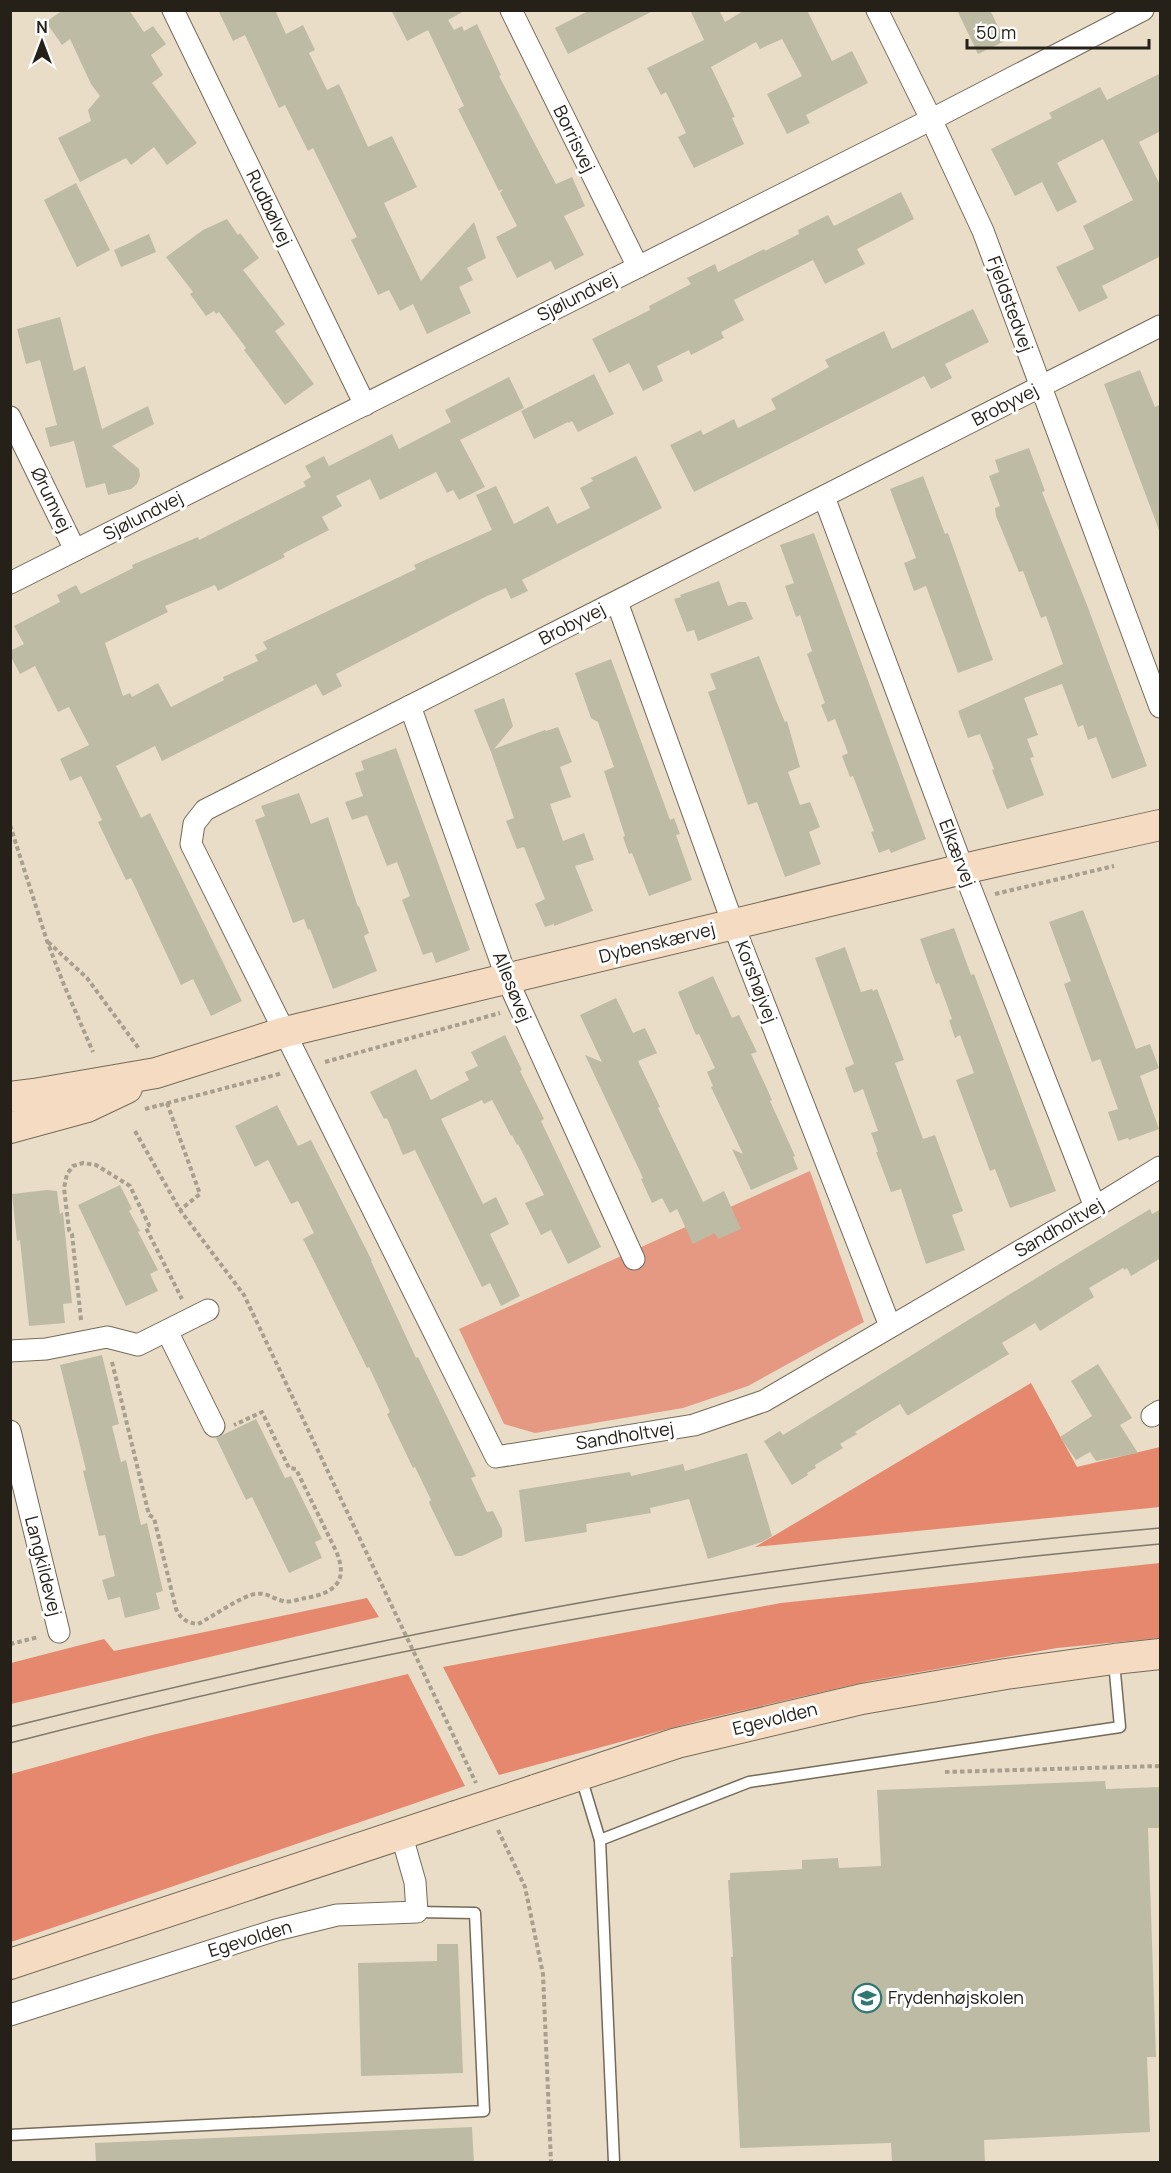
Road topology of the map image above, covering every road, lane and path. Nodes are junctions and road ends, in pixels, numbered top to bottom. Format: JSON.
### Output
{"nodes":[{"id":1,"x":173,"y":10,"type":"edge"},
{"id":2,"x":511,"y":10,"type":"edge"},
{"id":3,"x":877,"y":10,"type":"edge"},
{"id":4,"x":1143,"y":10,"type":"edge"},
{"id":5,"x":931,"y":119,"type":"junction"},
{"id":6,"x":638,"y":267,"type":"junction"},
{"id":7,"x":1161,"y":326,"type":"edge"},
{"id":8,"x":1041,"y":387,"type":"junction"},
{"id":9,"x":365,"y":405,"type":"junction"},
{"id":10,"x":10,"y":417,"type":"edge"},
{"id":11,"x":824,"y":497,"type":"junction"},
{"id":12,"x":75,"y":550,"type":"junction"},
{"id":13,"x":10,"y":583,"type":"edge"},
{"id":14,"x":616,"y":602,"type":"junction"},
{"id":15,"x":410,"y":706,"type":"junction"},
{"id":16,"x":1161,"y":707,"type":"edge"},
{"id":17,"x":10,"y":825,"type":"edge"},
{"id":18,"x":1161,"y":825,"type":"edge"},
{"id":19,"x":1114,"y":866,"type":"dead end"},
{"id":20,"x":963,"y":869,"type":"junction"},
{"id":21,"x":975,"y":899,"type":"junction"},
{"id":22,"x":733,"y":924,"type":"junction"},
{"id":23,"x":48,"y":941,"type":"junction"},
{"id":24,"x":507,"y":979,"type":"junction"},
{"id":25,"x":520,"y":1007,"type":"junction"},
{"id":26,"x":285,"y":1032,"type":"junction"},
{"id":27,"x":93,"y":1052,"type":"dead end"},
{"id":28,"x":303,"y":1068,"type":"junction"},
{"id":29,"x":156,"y":1073,"type":"junction"},
{"id":30,"x":10,"y":1097,"type":"edge"},
{"id":31,"x":167,"y":1103,"type":"junction"},
{"id":32,"x":145,"y":1109,"type":"dead end"},
{"id":33,"x":10,"y":1128,"type":"edge"},
{"id":34,"x":135,"y":1131,"type":"dead end"},
{"id":35,"x":1161,"y":1167,"type":"edge"},
{"id":36,"x":1095,"y":1207,"type":"junction"},
{"id":37,"x":180,"y":1210,"type":"junction"},
{"id":38,"x":634,"y":1260,"type":"dead end"},
{"id":39,"x":200,"y":1314,"type":"joint"},
{"id":40,"x":890,"y":1326,"type":"junction"},
{"id":41,"x":167,"y":1330,"type":"junction"},
{"id":42,"x":107,"y":1337,"type":"junction"},
{"id":43,"x":83,"y":1342,"type":"junction"},
{"id":44,"x":10,"y":1352,"type":"edge"},
{"id":45,"x":213,"y":1426,"type":"joint"},
{"id":46,"x":10,"y":1431,"type":"edge"},
{"id":47,"x":59,"y":1632,"type":"dead end"},
{"id":48,"x":1161,"y":1654,"type":"edge"},
{"id":49,"x":1114,"y":1659,"type":"junction"},
{"id":50,"x":1161,"y":1766,"type":"edge"},
{"id":51,"x":934,"y":1773,"type":"dead end"},
{"id":52,"x":580,"y":1775,"type":"junction"},
{"id":53,"x":479,"y":1790,"type":"dead end"},
{"id":54,"x":495,"y":1822,"type":"dead end"},
{"id":55,"x":401,"y":1833,"type":"junction"},
{"id":56,"x":600,"y":1840,"type":"junction"},
{"id":57,"x":417,"y":1912,"type":"junction"},
{"id":58,"x":10,"y":1964,"type":"edge"},
{"id":59,"x":10,"y":2015,"type":"edge"},
{"id":60,"x":10,"y":2135,"type":"edge"},
{"id":61,"x":551,"y":2163,"type":"edge"},
{"id":62,"x":614,"y":2163,"type":"edge"}],
"edges":[{"from":1,"to":9,"type":"street","name":"Rudbølvej"},
{"from":2,"to":6,"type":"street","name":"Borrisvej"},
{"from":3,"to":5,"type":"street","name":"Fjeldstedvej"},
{"from":4,"to":5,"type":"street","name":"Sjølundvej"},
{"from":5,"to":6,"type":"street","name":"Sjølundvej"},
{"from":5,"to":8,"type":"street","name":"Fjeldstedvej"},
{"from":6,"to":9,"type":"street","name":"Sjølundvej"},
{"from":7,"to":8,"type":"street","name":"Brobyvej"},
{"from":8,"to":11,"type":"street","name":"Brobyvej"},
{"from":8,"to":16,"type":"street","name":"Fjeldstedvej"},
{"from":9,"to":12,"type":"street","name":"Sjølundvej"},
{"from":10,"to":12,"type":"street","name":"Ørumvej"},
{"from":11,"to":14,"type":"street","name":"Brobyvej"},
{"from":11,"to":20,"type":"street","name":"Elkærvej"},
{"from":12,"to":13,"type":"street","name":"Sjølundvej"},
{"from":14,"to":15,"type":"street","name":"Brobyvej"},
{"from":14,"to":22,"type":"street","name":"Korshøjvej"},
{"from":15,"to":24,"type":"street","name":"Allesøvej"},
{"from":15,"to":26,"type":"street","name":"Brobyvej"},
{"from":17,"to":23,"type":"path"},
{"from":18,"to":20,"type":"street","name":"Dybenskærvej"},
{"from":19,"to":21,"type":"path"},
{"from":20,"to":21,"type":"street","name":"Elkærvej"},
{"from":20,"to":22,"type":"street","name":"Dybenskærvej"},
{"from":21,"to":36,"type":"street","name":"Elkærvej"},
{"from":22,"to":24,"type":"street","name":"Dybenskærvej"},
{"from":22,"to":40,"type":"street","name":"Korshøjvej"},
{"from":23,"to":27,"type":"path"},
{"from":23,"to":29,"type":"path"},
{"from":24,"to":25,"type":"street","name":"Allesøvej"},
{"from":24,"to":26,"type":"street","name":"Dybenskærvej"},
{"from":25,"to":28,"type":"path"},
{"from":25,"to":38,"type":"street","name":"Allesøvej"},
{"from":26,"to":28,"type":"street","name":"Sandholtvej"},
{"from":26,"to":29,"type":"street","name":"Dybenskærvej"},
{"from":28,"to":31,"type":"path"},
{"from":28,"to":40,"type":"street","name":"Sandholtvej"},
{"from":29,"to":30,"type":"street","name":"Dybenskærvej"},
{"from":29,"to":33,"type":"street","name":"Dybenskærvej"},
{"from":31,"to":32,"type":"path"},
{"from":31,"to":37,"type":"path"},
{"from":34,"to":37,"type":"path"},
{"from":35,"to":36,"type":"street","name":"Sandholtvej"},
{"from":36,"to":40,"type":"street","name":"Sandholtvej"},
{"from":37,"to":53,"type":"path"},
{"from":39,"to":41,"type":"street"},
{"from":39,"to":43,"type":"path"},
{"from":41,"to":42,"type":"street"},
{"from":41,"to":45,"type":"street"},
{"from":42,"to":43,"type":"street"},
{"from":42,"to":45,"type":"path"},
{"from":43,"to":44,"type":"street"},
{"from":46,"to":47,"type":"street","name":"Langkildevej"},
{"from":48,"to":49,"type":"street","name":"Egevolden"},
{"from":49,"to":52,"type":"street","name":"Egevolden"},
{"from":49,"to":56,"type":"lane"},
{"from":50,"to":51,"type":"path"},
{"from":52,"to":55,"type":"street","name":"Egevolden","bridge":true},
{"from":52,"to":56,"type":"lane"},
{"from":54,"to":61,"type":"path"},
{"from":55,"to":57,"type":"street"},
{"from":55,"to":58,"type":"street","name":"Egevolden"},
{"from":56,"to":62,"type":"lane"},
{"from":57,"to":59,"type":"street","name":"Egevolden"},
{"from":57,"to":60,"type":"lane"}]}
